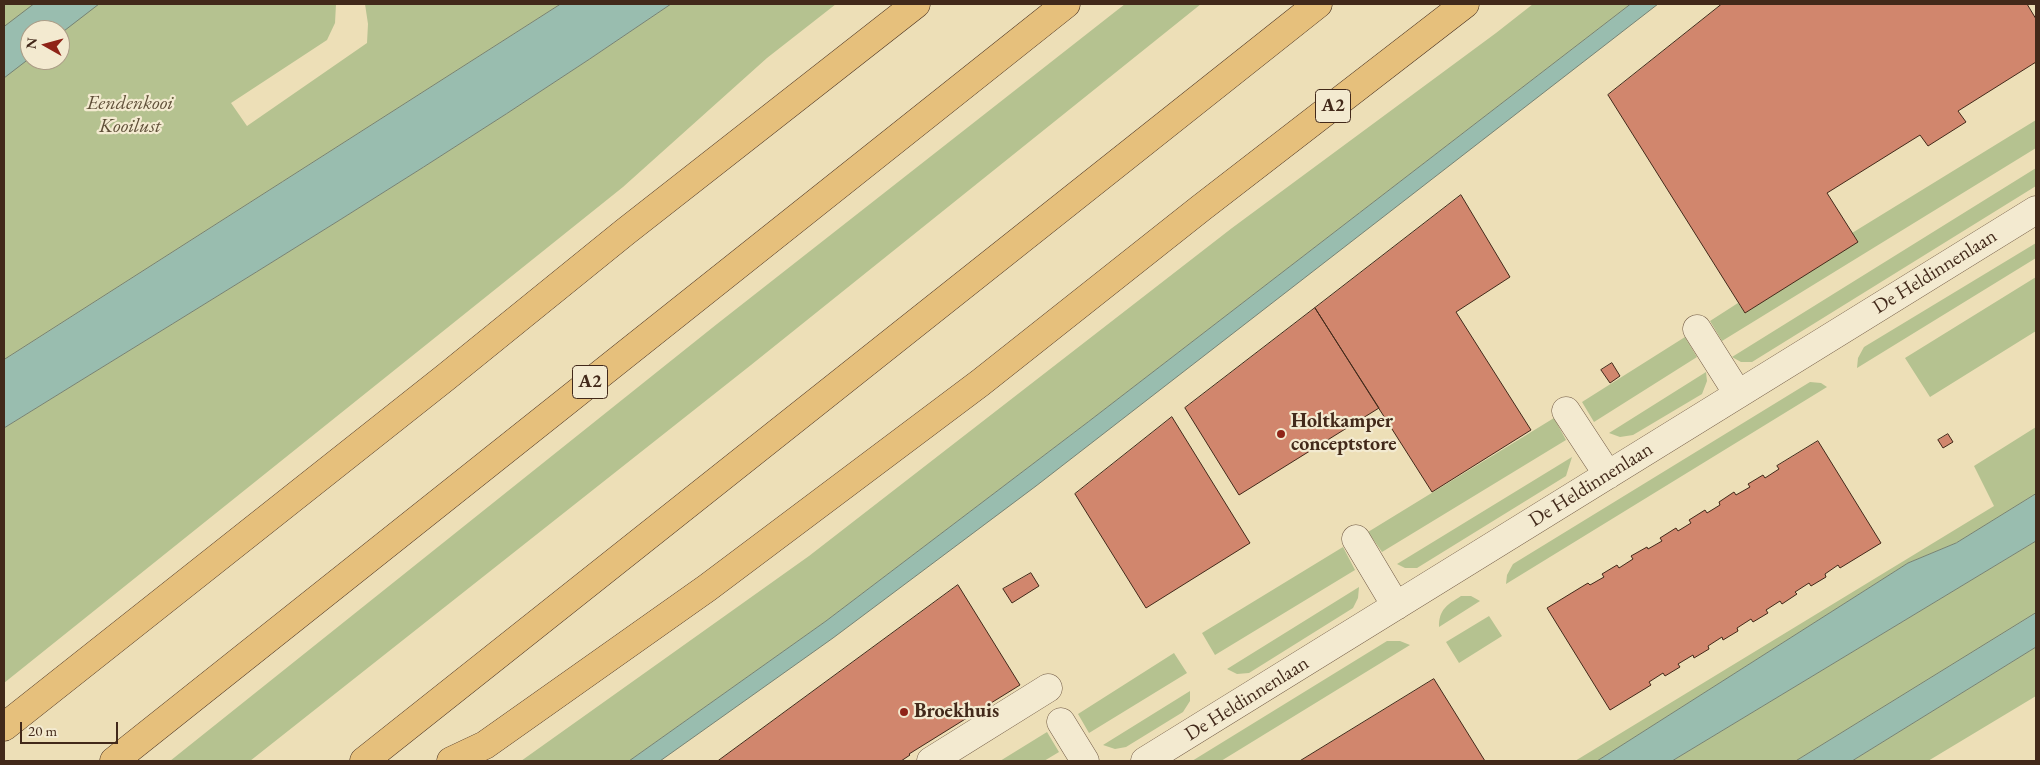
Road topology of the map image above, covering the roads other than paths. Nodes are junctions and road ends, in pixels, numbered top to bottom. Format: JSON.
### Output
{"nodes":[{"id":1,"x":916,"y":4,"type":"edge"},
{"id":2,"x":1066,"y":4,"type":"edge"},
{"id":3,"x":1318,"y":4,"type":"edge"},
{"id":4,"x":1465,"y":4,"type":"edge"},
{"id":5,"x":2036,"y":210,"type":"edge"},
{"id":6,"x":1697,"y":329,"type":"dead end"},
{"id":7,"x":1738,"y":394,"type":"junction"},
{"id":8,"x":1566,"y":411,"type":"dead end"},
{"id":9,"x":1608,"y":475,"type":"junction"},
{"id":10,"x":1356,"y":539,"type":"dead end"},
{"id":11,"x":1396,"y":606,"type":"junction"},
{"id":12,"x":1048,"y":688,"type":"dead end"},
{"id":13,"x":1061,"y":722,"type":"dead end"},
{"id":14,"x":4,"y":727,"type":"edge"},
{"id":15,"x":114,"y":761,"type":"edge"},
{"id":16,"x":364,"y":761,"type":"edge"},
{"id":17,"x":451,"y":761,"type":"edge"},
{"id":18,"x":931,"y":761,"type":"edge"},
{"id":19,"x":1085,"y":761,"type":"edge"},
{"id":20,"x":1145,"y":761,"type":"edge"}],
"edges":[{"from":1,"to":14,"type":"highway"},
{"from":2,"to":15,"type":"highway","number":"A2"},
{"from":3,"to":16,"type":"highway"},
{"from":4,"to":17,"type":"highway","number":"A2"},
{"from":5,"to":7,"type":"street","name":"De Heldinnenlaan"},
{"from":6,"to":7,"type":"street"},
{"from":7,"to":9,"type":"street","name":"De Heldinnenlaan"},
{"from":8,"to":9,"type":"street"},
{"from":9,"to":11,"type":"street","name":"De Heldinnenlaan"},
{"from":10,"to":11,"type":"street"},
{"from":11,"to":20,"type":"street","name":"De Heldinnenlaan"},
{"from":12,"to":18,"type":"street"},
{"from":13,"to":19,"type":"street"}]}
